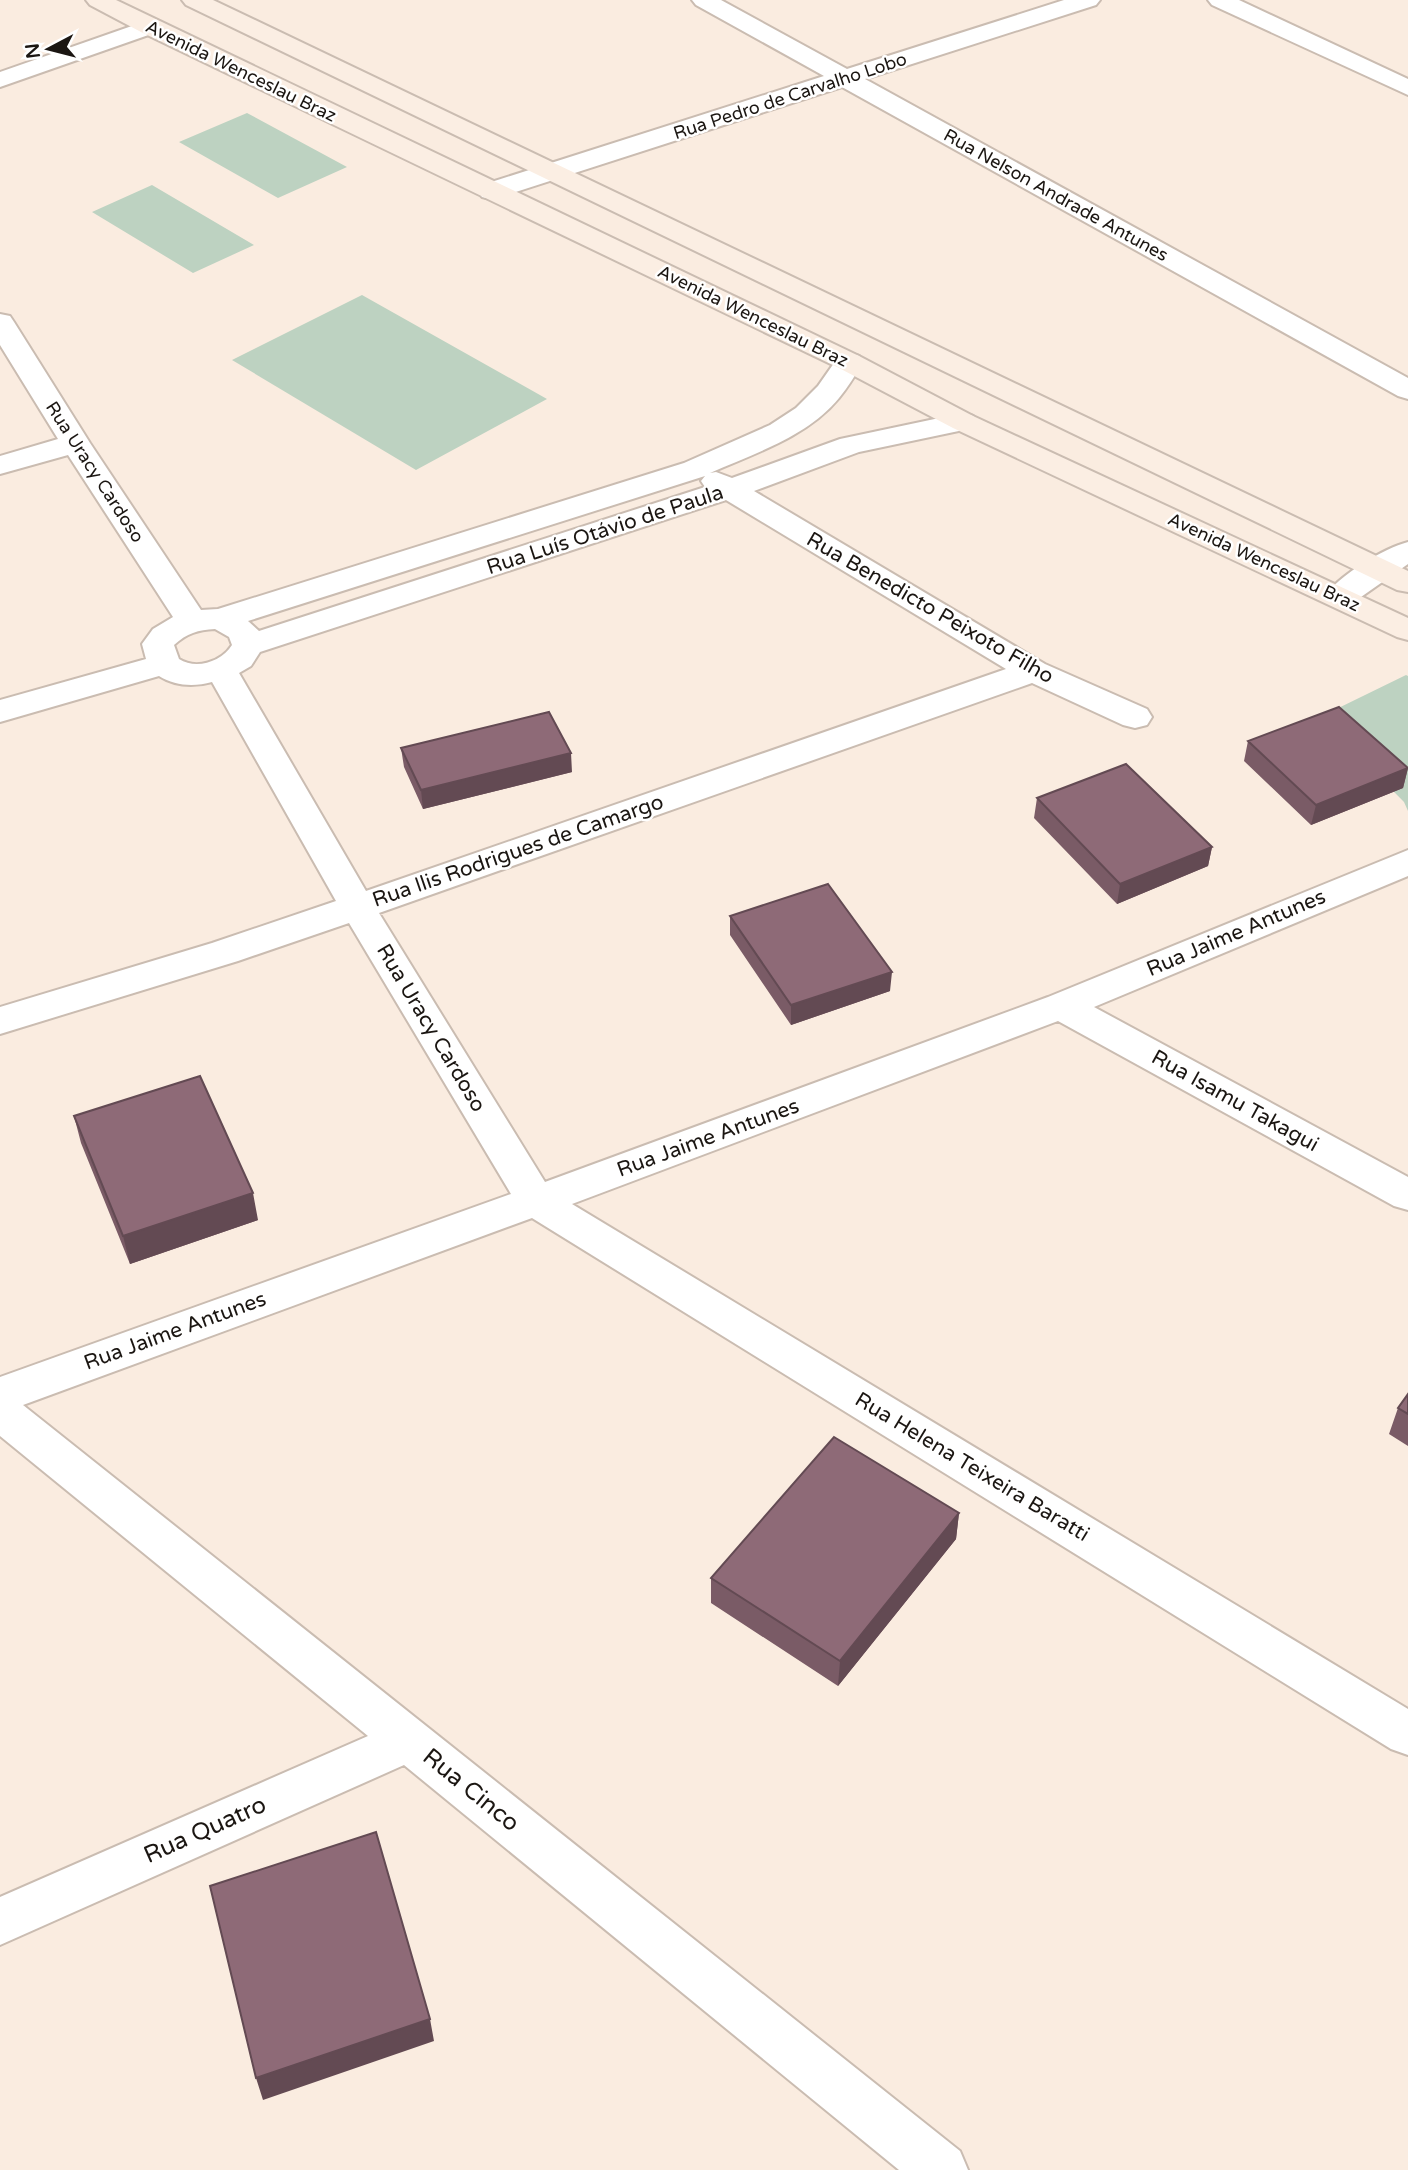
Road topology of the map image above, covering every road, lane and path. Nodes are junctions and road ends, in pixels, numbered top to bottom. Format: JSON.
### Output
{"nodes":[{"id":1,"x":98,"y":0,"type":"edge"},
{"id":2,"x":194,"y":0,"type":"edge"},
{"id":3,"x":705,"y":0,"type":"edge"},
{"id":4,"x":1088,"y":0,"type":"edge"},
{"id":5,"x":1220,"y":0,"type":"edge"},
{"id":6,"x":149,"y":27,"type":"junction"},
{"id":7,"x":847,"y":78,"type":"junction"},
{"id":8,"x":0,"y":80,"type":"edge"},
{"id":9,"x":1408,"y":88,"type":"edge"},
{"id":10,"x":553,"y":171,"type":"junction"},
{"id":11,"x":491,"y":191,"type":"junction"},
{"id":12,"x":0,"y":322,"type":"edge"},
{"id":13,"x":849,"y":362,"type":"junction"},
{"id":14,"x":1408,"y":390,"type":"edge"},
{"id":15,"x":962,"y":422,"type":"junction"},
{"id":16,"x":75,"y":443,"type":"junction"},
{"id":17,"x":0,"y":466,"type":"edge"},
{"id":18,"x":695,"y":469,"type":"junction"},
{"id":19,"x":730,"y":489,"type":"junction"},
{"id":20,"x":1408,"y":551,"type":"edge"},
{"id":21,"x":1377,"y":569,"type":"junction"},
{"id":22,"x":1408,"y":583,"type":"edge"},
{"id":23,"x":1340,"y":597,"type":"junction"},
{"id":24,"x":206,"y":620,"type":"junction"},
{"id":25,"x":1408,"y":630,"type":"edge"},
{"id":26,"x":249,"y":645,"type":"junction"},
{"id":27,"x":164,"y":664,"type":"junction"},
{"id":28,"x":222,"y":671,"type":"junction"},
{"id":29,"x":1033,"y":671,"type":"junction"},
{"id":30,"x":0,"y":711,"type":"edge"},
{"id":31,"x":1135,"y":717,"type":"dead end"},
{"id":32,"x":1408,"y":862,"type":"edge"},
{"id":33,"x":357,"y":907,"type":"junction"},
{"id":34,"x":1062,"y":1006,"type":"junction"},
{"id":35,"x":0,"y":1021,"type":"edge"},
{"id":36,"x":1408,"y":1195,"type":"edge"},
{"id":37,"x":537,"y":1201,"type":"junction"},
{"id":38,"x":0,"y":1395,"type":"edge"},
{"id":39,"x":0,"y":1412,"type":"edge"},
{"id":40,"x":1408,"y":1734,"type":"edge"},
{"id":41,"x":410,"y":1740,"type":"junction"},
{"id":42,"x":0,"y":1921,"type":"edge"},
{"id":43,"x":929,"y":2167,"type":"edge"}],
"edges":[{"from":1,"to":6,"type":"main road","name":"Avenida Wenceslau Braz"},
{"from":2,"to":10,"type":"main road","name":"Avenida Wenceslau Braz"},
{"from":3,"to":7,"type":"street","name":"Rua Nelson Andrade Antunes"},
{"from":4,"to":7,"type":"street","name":"Rua Pedro de Carvalho Lobo"},
{"from":5,"to":9,"type":"street"},
{"from":6,"to":8,"type":"street"},
{"from":6,"to":11,"type":"main road","name":"Avenida Wenceslau Braz"},
{"from":7,"to":10,"type":"street","name":"Rua Pedro de Carvalho Lobo"},
{"from":7,"to":14,"type":"street","name":"Rua Nelson Andrade Antunes"},
{"from":10,"to":11,"type":"street","name":"Rua Pedro de Carvalho Lobo"},
{"from":10,"to":21,"type":"main road","name":"Avenida Wenceslau Braz"},
{"from":11,"to":13,"type":"main road","name":"Avenida Wenceslau Braz"},
{"from":12,"to":16,"type":"street","name":"Rua Uracy Cardoso"},
{"from":13,"to":15,"type":"main road","name":"Avenida Wenceslau Braz"},
{"from":13,"to":18,"type":"street","name":"Rua Luís Otávio de Paula"},
{"from":15,"to":19,"type":"street","name":"Rua Luís Otávio de Paula"},
{"from":15,"to":23,"type":"main road","name":"Avenida Wenceslau Braz"},
{"from":16,"to":17,"type":"street"},
{"from":16,"to":24,"type":"street","name":"Rua Uracy Cardoso"},
{"from":18,"to":19,"type":"street","name":"Rua Benedicto Peixoto Filho"},
{"from":18,"to":24,"type":"street","name":"Rua Luís Otávio de Paula"},
{"from":19,"to":26,"type":"street","name":"Rua Luís Otávio de Paula"},
{"from":19,"to":29,"type":"street","name":"Rua Benedicto Peixoto Filho"},
{"from":20,"to":21,"type":"street"},
{"from":21,"to":22,"type":"main road","name":"Avenida Wenceslau Braz"},
{"from":21,"to":23,"type":"street"},
{"from":23,"to":25,"type":"main road","name":"Avenida Wenceslau Braz"},
{"from":24,"to":26,"type":"street"},
{"from":24,"to":27,"type":"street"},
{"from":26,"to":28,"type":"street"},
{"from":27,"to":28,"type":"street"},
{"from":27,"to":30,"type":"street"},
{"from":28,"to":33,"type":"street","name":"Rua Uracy Cardoso"},
{"from":29,"to":31,"type":"street","name":"Rua Benedicto Peixoto Filho"},
{"from":29,"to":33,"type":"street","name":"Rua Ilis Rodrigues de Camargo"},
{"from":32,"to":34,"type":"street","name":"Rua Jaime Antunes"},
{"from":33,"to":35,"type":"street","name":"Rua Ilis Rodrigues de Camargo"},
{"from":33,"to":37,"type":"street","name":"Rua Uracy Cardoso"},
{"from":34,"to":36,"type":"street","name":"Rua Isamu Takagui"},
{"from":34,"to":37,"type":"street","name":"Rua Jaime Antunes"},
{"from":37,"to":38,"type":"street","name":"Rua Jaime Antunes"},
{"from":37,"to":40,"type":"street","name":"Rua Helena Teixeira Baratti"},
{"from":39,"to":41,"type":"street","name":"Rua Cinco"},
{"from":41,"to":42,"type":"street","name":"Rua Quatro"},
{"from":41,"to":43,"type":"street","name":"Rua Cinco"}]}
